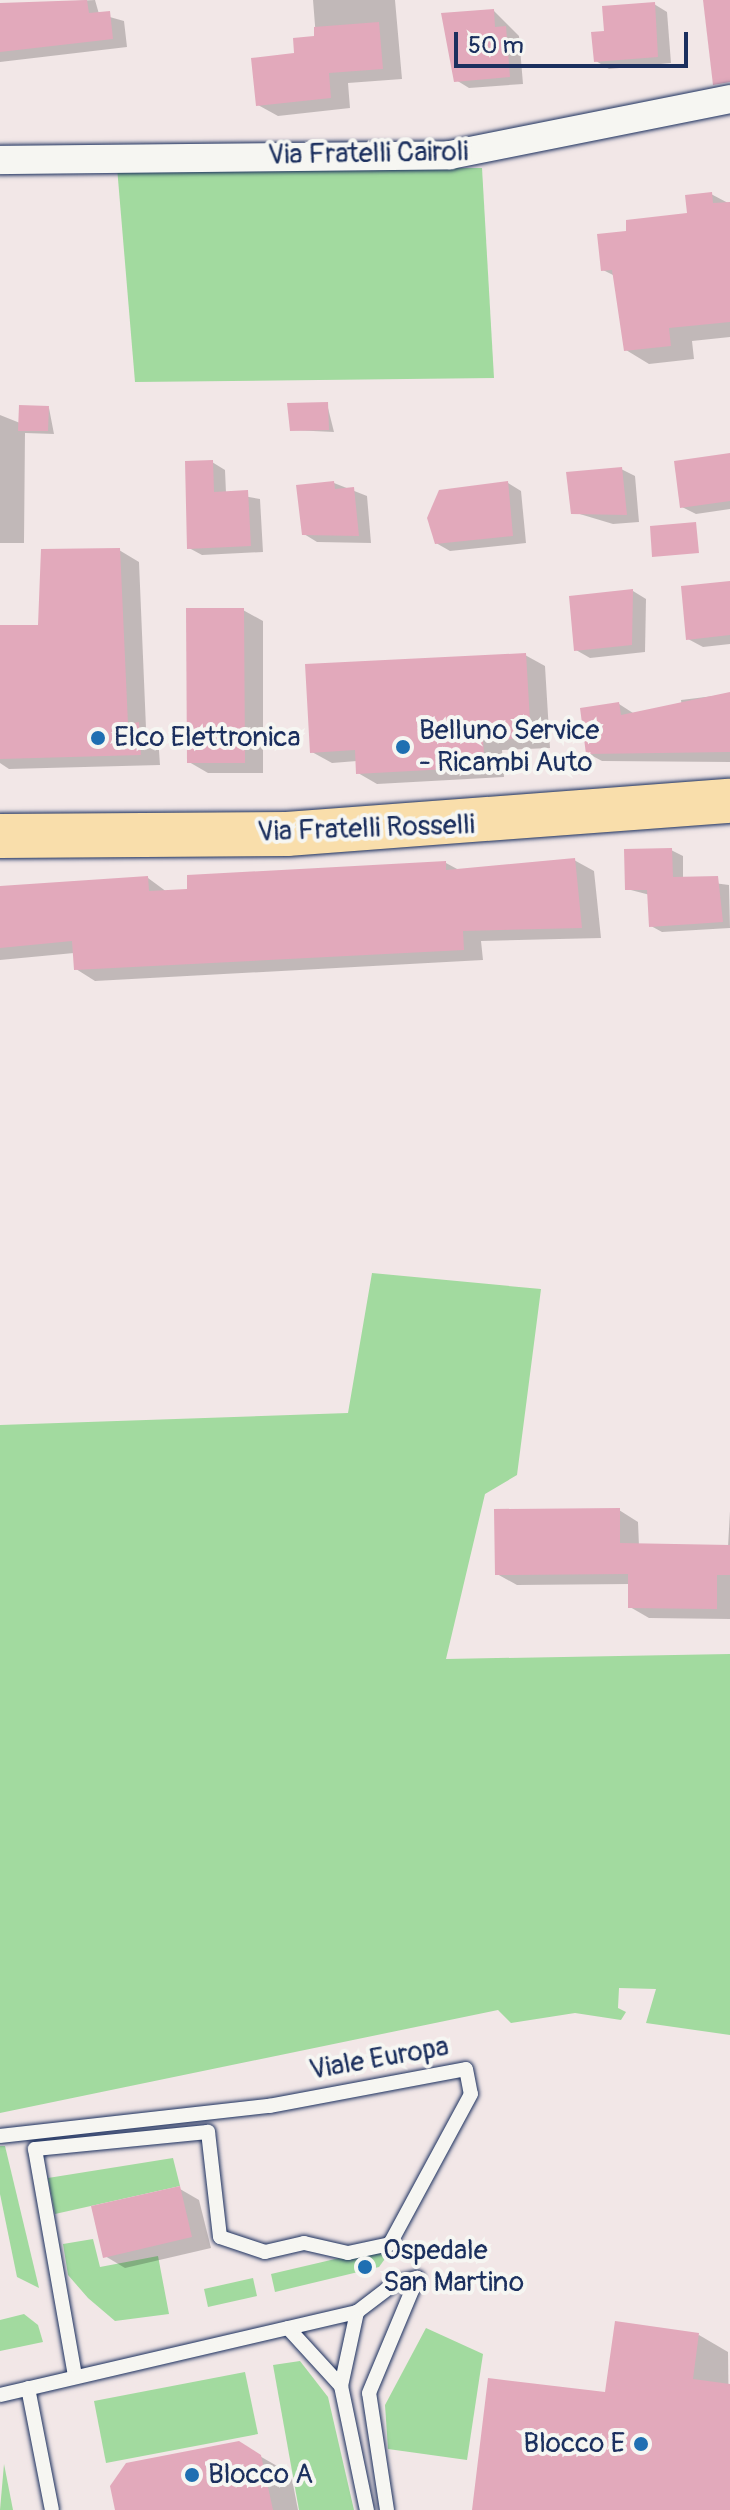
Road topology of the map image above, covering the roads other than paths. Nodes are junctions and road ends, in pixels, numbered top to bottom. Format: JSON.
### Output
{"nodes":[{"id":1,"x":730,"y":99,"type":"edge"},
{"id":2,"x":0,"y":160,"type":"edge"},
{"id":3,"x":730,"y":801,"type":"edge"},
{"id":4,"x":0,"y":836,"type":"edge"},
{"id":5,"x":0,"y":2136,"type":"edge"},
{"id":6,"x":357,"y":2312,"type":"junction"},
{"id":7,"x":288,"y":2328,"type":"junction"},
{"id":8,"x":75,"y":2375,"type":"junction"},
{"id":9,"x":341,"y":2386,"type":"junction"},
{"id":10,"x":28,"y":2388,"type":"junction"},
{"id":11,"x":0,"y":2395,"type":"edge"},
{"id":12,"x":52,"y":2510,"type":"edge"},
{"id":13,"x":367,"y":2510,"type":"edge"},
{"id":14,"x":387,"y":2510,"type":"edge"}],
"edges":[{"from":1,"to":2,"type":"street","name":"Via Fratelli Cairoli"},
{"from":3,"to":4,"type":"main road","name":"Via Fratelli Rosselli"},
{"from":5,"to":8,"type":"lane","name":"Viale Europa"},
{"from":6,"to":7,"type":"lane"},
{"from":6,"to":9,"type":"lane"},
{"from":6,"to":14,"type":"lane"},
{"from":7,"to":8,"type":"lane"},
{"from":7,"to":9,"type":"lane"},
{"from":8,"to":10,"type":"lane"},
{"from":9,"to":13,"type":"lane"},
{"from":10,"to":11,"type":"lane"},
{"from":10,"to":12,"type":"lane"}]}
